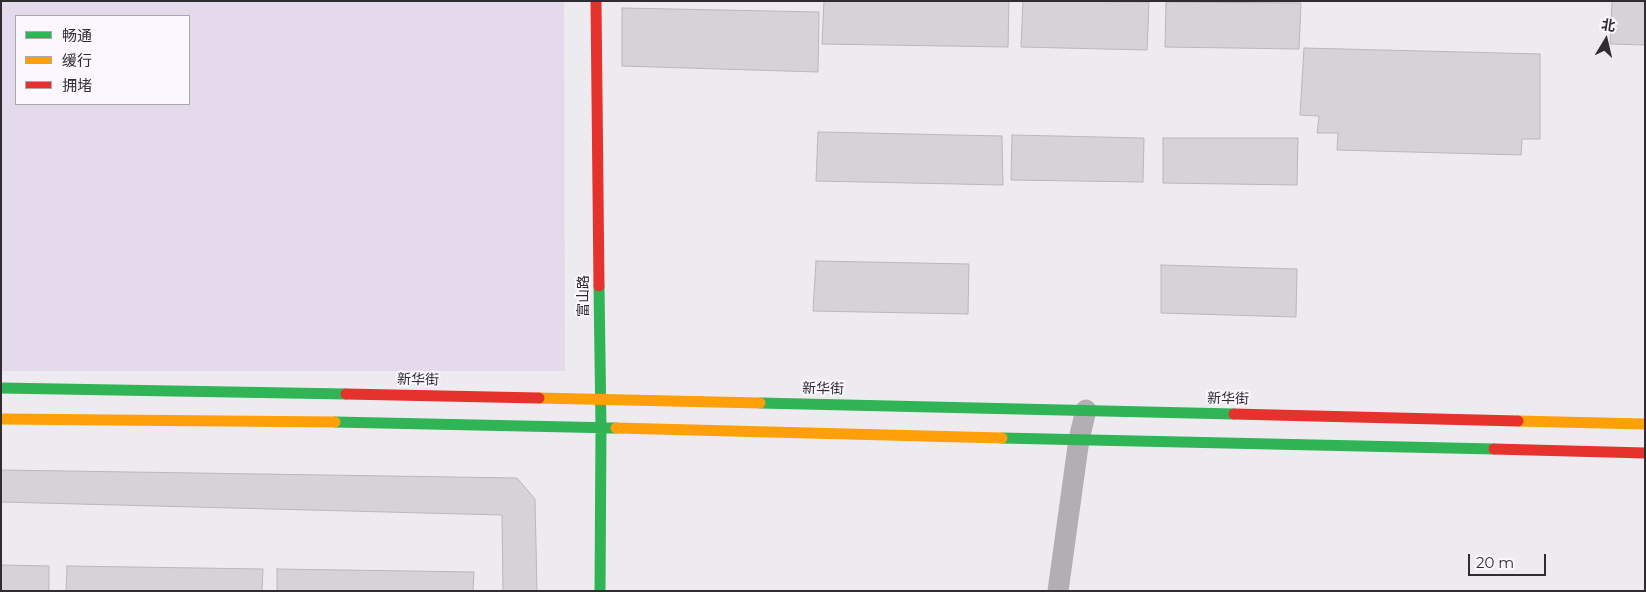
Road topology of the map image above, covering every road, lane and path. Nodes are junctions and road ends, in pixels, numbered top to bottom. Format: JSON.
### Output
{"nodes":[{"id":1,"x":596,"y":1,"type":"edge"},
{"id":2,"x":1,"y":388,"type":"edge"},
{"id":3,"x":600,"y":399,"type":"junction"},
{"id":4,"x":1086,"y":410,"type":"junction"},
{"id":5,"x":1,"y":419,"type":"edge"},
{"id":6,"x":1645,"y":424,"type":"edge"},
{"id":7,"x":600,"y":428,"type":"junction"},
{"id":8,"x":1079,"y":439,"type":"junction"},
{"id":9,"x":1645,"y":453,"type":"edge"},
{"id":10,"x":600,"y":591,"type":"edge"},
{"id":11,"x":1058,"y":591,"type":"edge"}],
"edges":[{"from":1,"to":3,"type":"street","name":"富山路"},
{"from":2,"to":3,"type":"street","name":"新华街"},
{"from":3,"to":4,"type":"street","name":"新华街"},
{"from":3,"to":7,"type":"street","name":"富山路"},
{"from":4,"to":6,"type":"street","name":"新华街"},
{"from":4,"to":8,"type":"street"},
{"from":5,"to":7,"type":"street"},
{"from":7,"to":8,"type":"street"},
{"from":7,"to":10,"type":"street","name":"富山路"},
{"from":8,"to":9,"type":"street"},
{"from":8,"to":11,"type":"street"}]}
